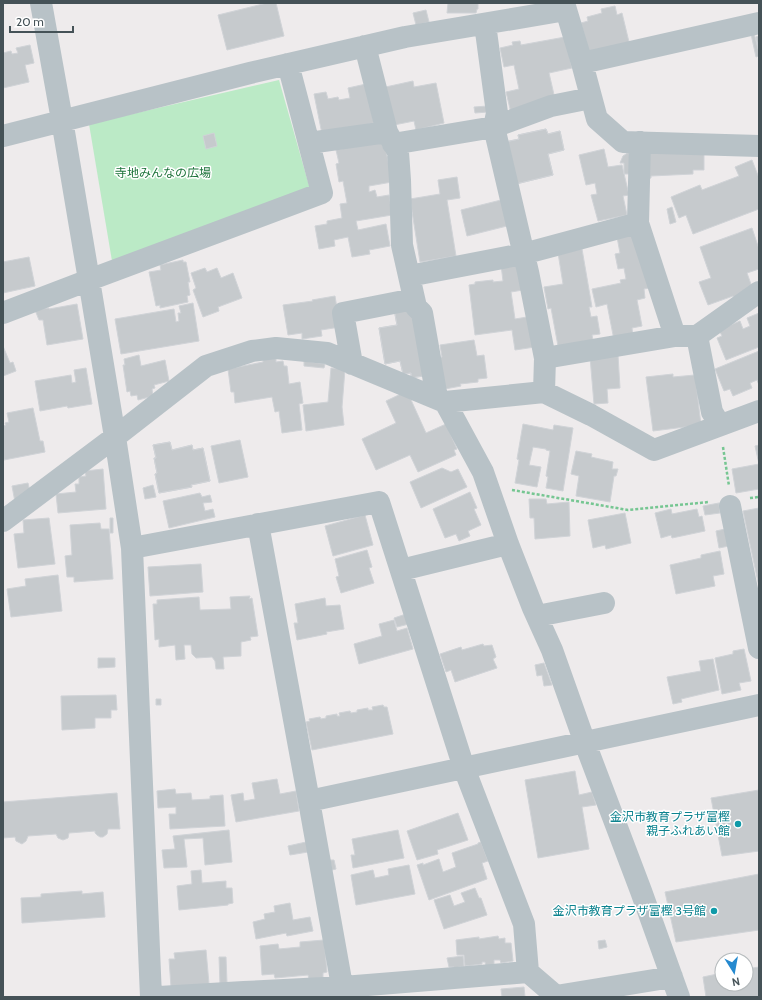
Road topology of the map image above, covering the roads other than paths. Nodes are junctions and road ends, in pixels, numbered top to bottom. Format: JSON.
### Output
{"nodes":[{"id":1,"x":42,"y":3,"type":"edge"},
{"id":2,"x":565,"y":6,"type":"edge"},
{"id":3,"x":759,"y":23,"type":"edge"},
{"id":4,"x":485,"y":24,"type":"junction"},
{"id":5,"x":365,"y":46,"type":"junction"},
{"id":6,"x":582,"y":63,"type":"junction"},
{"id":7,"x":288,"y":64,"type":"junction"},
{"id":8,"x":591,"y":98,"type":"junction"},
{"id":9,"x":62,"y":120,"type":"junction"},
{"id":10,"x":494,"y":127,"type":"junction"},
{"id":11,"x":3,"y":136,"type":"edge"},
{"id":12,"x":390,"y":138,"type":"junction"},
{"id":13,"x":640,"y":142,"type":"junction"},
{"id":14,"x":309,"y":143,"type":"junction"},
{"id":15,"x":759,"y":146,"type":"edge"},
{"id":16,"x":638,"y":223,"type":"junction"},
{"id":17,"x":523,"y":254,"type":"junction"},
{"id":18,"x":409,"y":276,"type":"junction"},
{"id":19,"x":89,"y":280,"type":"junction"},
{"id":20,"x":759,"y":292,"type":"edge"},
{"id":21,"x":414,"y":299,"type":"junction"},
{"id":22,"x":3,"y":313,"type":"edge"},
{"id":23,"x":675,"y":336,"type":"junction"},
{"id":24,"x":697,"y":336,"type":"junction"},
{"id":25,"x":545,"y":358,"type":"junction"},
{"id":26,"x":352,"y":364,"type":"junction"},
{"id":27,"x":544,"y":392,"type":"junction"},
{"id":28,"x":441,"y":400,"type":"junction"},
{"id":29,"x":759,"y":411,"type":"edge"},
{"id":30,"x":720,"y":425,"type":"junction"},
{"id":31,"x":115,"y":437,"type":"junction"},
{"id":32,"x":730,"y":504,"type":"road end"},
{"id":33,"x":3,"y":521,"type":"edge"},
{"id":34,"x":258,"y":524,"type":"junction"},
{"id":35,"x":508,"y":544,"type":"junction"},
{"id":36,"x":132,"y":548,"type":"junction"},
{"id":37,"x":401,"y":570,"type":"junction"},
{"id":38,"x":604,"y":603,"type":"dead end"},
{"id":39,"x":537,"y":616,"type":"junction"},
{"id":40,"x":759,"y":648,"type":"edge"},
{"id":41,"x":759,"y":705,"type":"edge"},
{"id":42,"x":585,"y":743,"type":"junction"},
{"id":43,"x":464,"y":768,"type":"junction"},
{"id":44,"x":310,"y":801,"type":"junction"},
{"id":45,"x":528,"y":972,"type":"junction"},
{"id":46,"x":672,"y":977,"type":"junction"},
{"id":47,"x":343,"y":992,"type":"edge"},
{"id":48,"x":151,"y":997,"type":"edge"},
{"id":49,"x":159,"y":997,"type":"edge"},
{"id":50,"x":679,"y":997,"type":"edge"}],
"edges":[{"from":1,"to":9,"type":"street"},
{"from":2,"to":4,"type":"street"},
{"from":2,"to":6,"type":"street"},
{"from":3,"to":6,"type":"street"},
{"from":4,"to":5,"type":"street"},
{"from":4,"to":10,"type":"street"},
{"from":5,"to":7,"type":"street"},
{"from":5,"to":12,"type":"street"},
{"from":6,"to":8,"type":"street"},
{"from":7,"to":9,"type":"street"},
{"from":7,"to":14,"type":"street"},
{"from":8,"to":10,"type":"street"},
{"from":8,"to":13,"type":"street"},
{"from":9,"to":11,"type":"street"},
{"from":9,"to":19,"type":"street"},
{"from":10,"to":12,"type":"street"},
{"from":10,"to":17,"type":"street"},
{"from":12,"to":14,"type":"street"},
{"from":12,"to":18,"type":"street"},
{"from":13,"to":15,"type":"street"},
{"from":13,"to":16,"type":"street"},
{"from":14,"to":19,"type":"street"},
{"from":16,"to":17,"type":"street"},
{"from":16,"to":23,"type":"street"},
{"from":17,"to":18,"type":"street"},
{"from":17,"to":25,"type":"street"},
{"from":18,"to":21,"type":"street"},
{"from":19,"to":22,"type":"street"},
{"from":19,"to":31,"type":"street"},
{"from":20,"to":24,"type":"street"},
{"from":21,"to":26,"type":"street"},
{"from":21,"to":28,"type":"street"},
{"from":23,"to":24,"type":"street"},
{"from":23,"to":25,"type":"street"},
{"from":24,"to":30,"type":"street"},
{"from":25,"to":27,"type":"street"},
{"from":26,"to":28,"type":"street"},
{"from":26,"to":31,"type":"street"},
{"from":27,"to":28,"type":"street"},
{"from":27,"to":30,"type":"street"},
{"from":28,"to":35,"type":"street"},
{"from":29,"to":30,"type":"street"},
{"from":31,"to":33,"type":"street"},
{"from":31,"to":36,"type":"street"},
{"from":32,"to":40,"type":"street"},
{"from":34,"to":36,"type":"street"},
{"from":34,"to":37,"type":"street"},
{"from":34,"to":44,"type":"street"},
{"from":35,"to":37,"type":"street"},
{"from":35,"to":39,"type":"street"},
{"from":36,"to":48,"type":"street"},
{"from":37,"to":43,"type":"street"},
{"from":38,"to":39,"type":"street"},
{"from":39,"to":42,"type":"street"},
{"from":41,"to":42,"type":"street"},
{"from":42,"to":43,"type":"street"},
{"from":42,"to":46,"type":"street"},
{"from":43,"to":44,"type":"street"},
{"from":43,"to":45,"type":"street"},
{"from":44,"to":47,"type":"street"},
{"from":45,"to":46,"type":"street"},
{"from":45,"to":47,"type":"street"},
{"from":46,"to":50,"type":"street"},
{"from":47,"to":49,"type":"street"}]}
